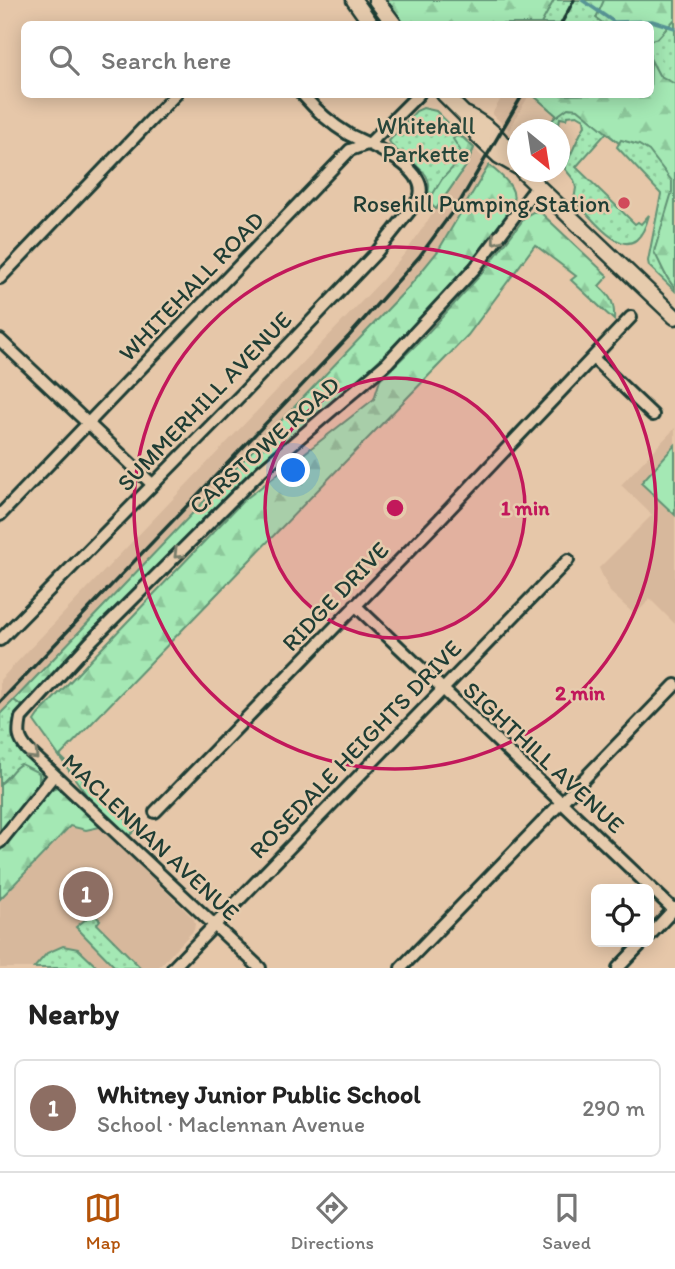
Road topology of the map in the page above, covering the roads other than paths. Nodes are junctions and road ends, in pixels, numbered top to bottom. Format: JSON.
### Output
{"nodes":[{"id":1,"x":354,"y":0,"type":"edge"},
{"id":2,"x":376,"y":0,"type":"edge"},
{"id":3,"x":369,"y":21,"type":"edge"},
{"id":4,"x":392,"y":21,"type":"edge"},
{"id":5,"x":172,"y":98,"type":"edge"},
{"id":6,"x":306,"y":98,"type":"edge"},
{"id":7,"x":415,"y":98,"type":"edge"},
{"id":8,"x":448,"y":98,"type":"edge"},
{"id":9,"x":370,"y":142,"type":"junction"},
{"id":10,"x":507,"y":161,"type":"edge"},
{"id":11,"x":535,"y":182,"type":"edge"},
{"id":12,"x":538,"y":185,"type":"junction"},
{"id":13,"x":0,"y":278,"type":"edge"},
{"id":14,"x":631,"y":317,"type":"dead end"},
{"id":15,"x":675,"y":317,"type":"edge"},
{"id":16,"x":0,"y":340,"type":"edge"},
{"id":17,"x":593,"y":358,"type":"junction"},
{"id":18,"x":653,"y":415,"type":"dead end"},
{"id":19,"x":88,"y":423,"type":"junction"},
{"id":20,"x":152,"y":484,"type":"junction"},
{"id":21,"x":0,"y":515,"type":"edge"},
{"id":22,"x":568,"y":560,"type":"dead end"},
{"id":23,"x":355,"y":605,"type":"junction"},
{"id":24,"x":0,"y":640,"type":"edge"},
{"id":25,"x":675,"y":685,"type":"edge"},
{"id":26,"x":441,"y":688,"type":"junction"},
{"id":27,"x":18,"y":733,"type":"joint"},
{"id":28,"x":54,"y":775,"type":"junction"},
{"id":29,"x":562,"y":802,"type":"junction"},
{"id":30,"x":155,"y":812,"type":"dead end"},
{"id":31,"x":0,"y":842,"type":"edge"},
{"id":32,"x":674,"y":909,"type":"edge"},
{"id":33,"x":214,"y":925,"type":"junction"},
{"id":34,"x":654,"y":931,"type":"edge"},
{"id":35,"x":638,"y":947,"type":"edge"},
{"id":36,"x":173,"y":968,"type":"edge"},
{"id":37,"x":260,"y":968,"type":"edge"},
{"id":38,"x":401,"y":968,"type":"edge"},
{"id":39,"x":618,"y":968,"type":"edge"}],
"edges":[{"from":1,"to":3,"type":"main road"},
{"from":2,"to":4,"type":"main road"},
{"from":5,"to":13,"type":"street"},
{"from":6,"to":9,"type":"street"},
{"from":7,"to":9,"type":"street","name":"WHITEHALL ROAD"},
{"from":8,"to":10,"type":"main road"},
{"from":9,"to":19,"type":"street","name":"WHITEHALL ROAD"},
{"from":9,"to":20,"type":"street","name":"SUMMERHILL AVENUE"},
{"from":11,"to":12,"type":"main road"},
{"from":12,"to":15,"type":"main road"},
{"from":12,"to":27,"type":"street","name":"CARSTOWE ROAD","one_way":true},
{"from":14,"to":17,"type":"street","name":"RIDGE DRIVE"},
{"from":16,"to":19,"type":"street"},
{"from":17,"to":18,"type":"street"},
{"from":17,"to":23,"type":"street","name":"RIDGE DRIVE"},
{"from":19,"to":20,"type":"street"},
{"from":19,"to":21,"type":"street","name":"WHITEHALL ROAD"},
{"from":20,"to":24,"type":"street","name":"SUMMERHILL AVENUE"},
{"from":22,"to":26,"type":"street","name":"ROSEDALE HEIGHTS DRIVE"},
{"from":23,"to":26,"type":"street","name":"SIGHTHILL AVENUE"},
{"from":23,"to":30,"type":"street","name":"RIDGE DRIVE"},
{"from":25,"to":29,"type":"street"},
{"from":26,"to":29,"type":"street","name":"SIGHTHILL AVENUE"},
{"from":26,"to":33,"type":"street","name":"ROSEDALE HEIGHTS DRIVE"},
{"from":27,"to":28,"type":"street","name":"MACLENNAN AVENUE","one_way":true},
{"from":28,"to":31,"type":"street"},
{"from":28,"to":33,"type":"street","name":"MACLENNAN AVENUE"},
{"from":29,"to":32,"type":"street","name":"SIGHTHILL AVENUE"},
{"from":29,"to":38,"type":"street"},
{"from":32,"to":34,"type":"street"},
{"from":33,"to":36,"type":"street","name":"ROSEDALE HEIGHTS DRIVE"},
{"from":33,"to":37,"type":"street","name":"MACLENNAN AVENUE"},
{"from":35,"to":39,"type":"street"}]}
